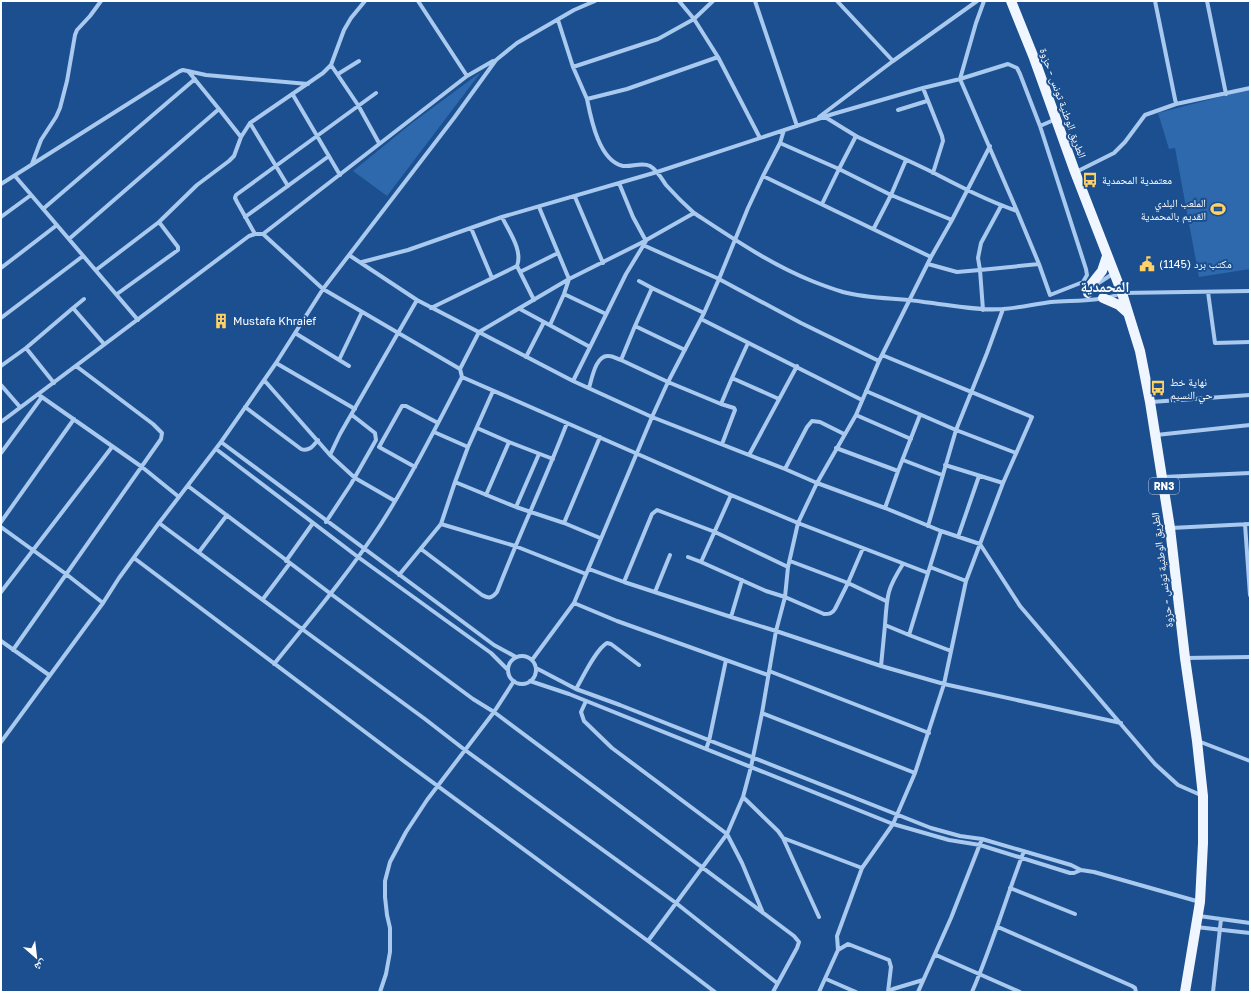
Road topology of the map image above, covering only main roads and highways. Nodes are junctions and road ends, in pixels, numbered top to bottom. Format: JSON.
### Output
{"nodes":[{"id":1,"x":1011,"y":1,"type":"edge"},
{"id":2,"x":1107,"y":256,"type":"junction"},
{"id":3,"x":1086,"y":296,"type":"road end"},
{"id":4,"x":1103,"y":298,"type":"road end"},
{"id":5,"x":1129,"y":314,"type":"junction"},
{"id":6,"x":1185,"y":992,"type":"edge"}],
"edges":[{"from":1,"to":2,"type":"main road","name":"الطريق الوطنية تونس - حزوة","number":"RN3"},
{"from":2,"to":3,"type":"main road"},
{"from":2,"to":5,"type":"main road","name":"الطريق الوطنية تونس - حزوة","number":"RN3"},
{"from":4,"to":5,"type":"main road"},
{"from":5,"to":6,"type":"main road","name":"الطريق الوطنية تونس - حزوة","number":"RN3"}]}
